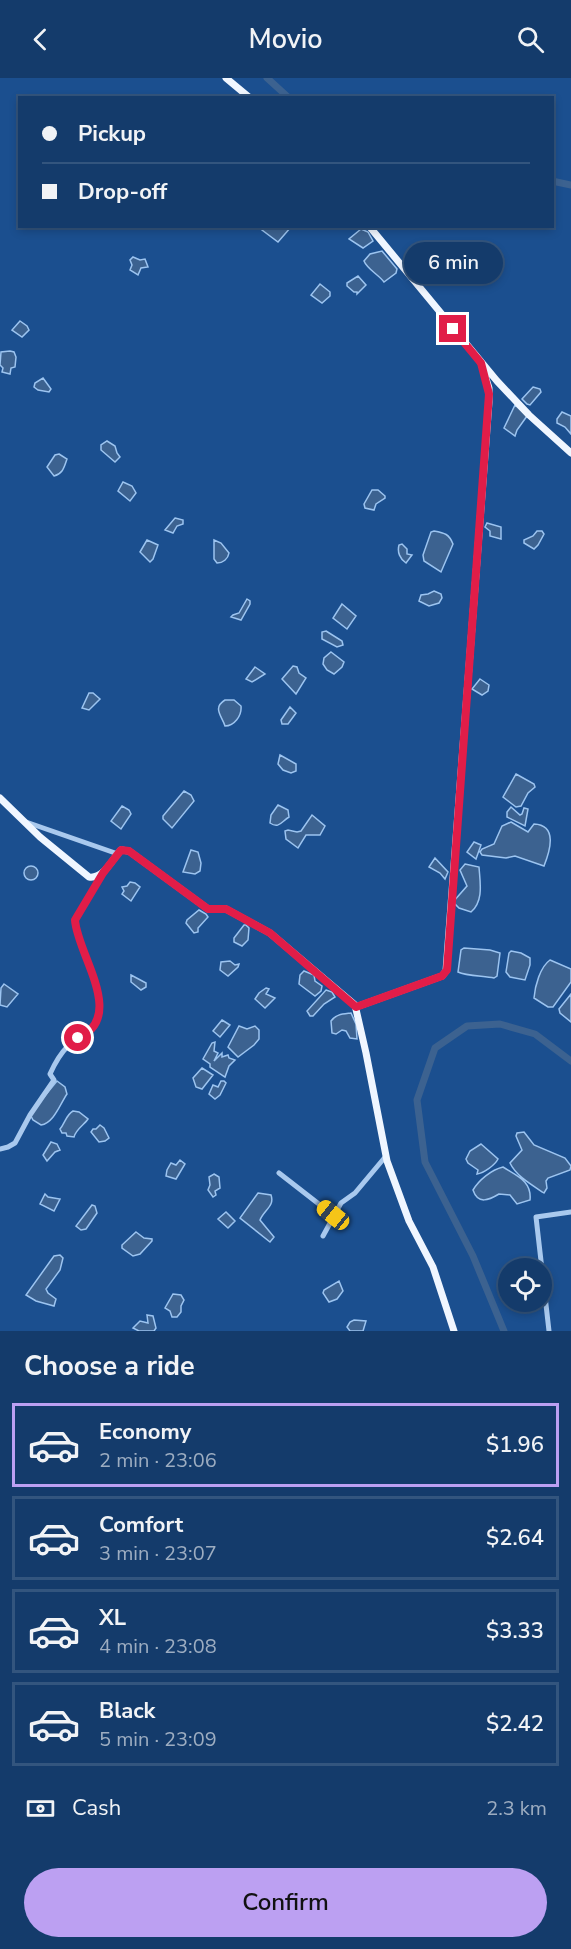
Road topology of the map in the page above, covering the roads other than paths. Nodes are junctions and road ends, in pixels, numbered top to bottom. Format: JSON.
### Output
{"nodes":[{"id":1,"x":226,"y":78,"type":"edge"},
{"id":2,"x":248,"y":96,"type":"edge"},
{"id":3,"x":371,"y":228,"type":"edge"},
{"id":4,"x":481,"y":363,"type":"junction"},
{"id":5,"x":571,"y":453,"type":"edge"},
{"id":6,"x":0,"y":798,"type":"edge"},
{"id":7,"x":23,"y":821,"type":"junction"},
{"id":8,"x":118,"y":854,"type":"junction"},
{"id":9,"x":103,"y":873,"type":"junction"},
{"id":10,"x":356,"y":1007,"type":"junction"},
{"id":11,"x":0,"y":1149,"type":"edge"},
{"id":12,"x":386,"y":1156,"type":"junction"},
{"id":13,"x":279,"y":1173,"type":"dead end"},
{"id":14,"x":571,"y":1212,"type":"edge"},
{"id":15,"x":333,"y":1215,"type":"junction"},
{"id":16,"x":323,"y":1236,"type":"dead end"},
{"id":17,"x":454,"y":1331,"type":"edge"},
{"id":18,"x":549,"y":1331,"type":"edge"}],
"edges":[{"from":1,"to":2,"type":"main road"},
{"from":3,"to":4,"type":"main road"},
{"from":4,"to":5,"type":"main road"},
{"from":4,"to":10,"type":"main road"},
{"from":6,"to":7,"type":"main road"},
{"from":7,"to":8,"type":"street"},
{"from":7,"to":9,"type":"main road"},
{"from":8,"to":9,"type":"main road"},
{"from":8,"to":10,"type":"main road"},
{"from":9,"to":11,"type":"street"},
{"from":10,"to":12,"type":"main road"},
{"from":12,"to":15,"type":"street"},
{"from":12,"to":17,"type":"main road"},
{"from":13,"to":15,"type":"street"},
{"from":14,"to":18,"type":"street"},
{"from":15,"to":16,"type":"street"}]}
